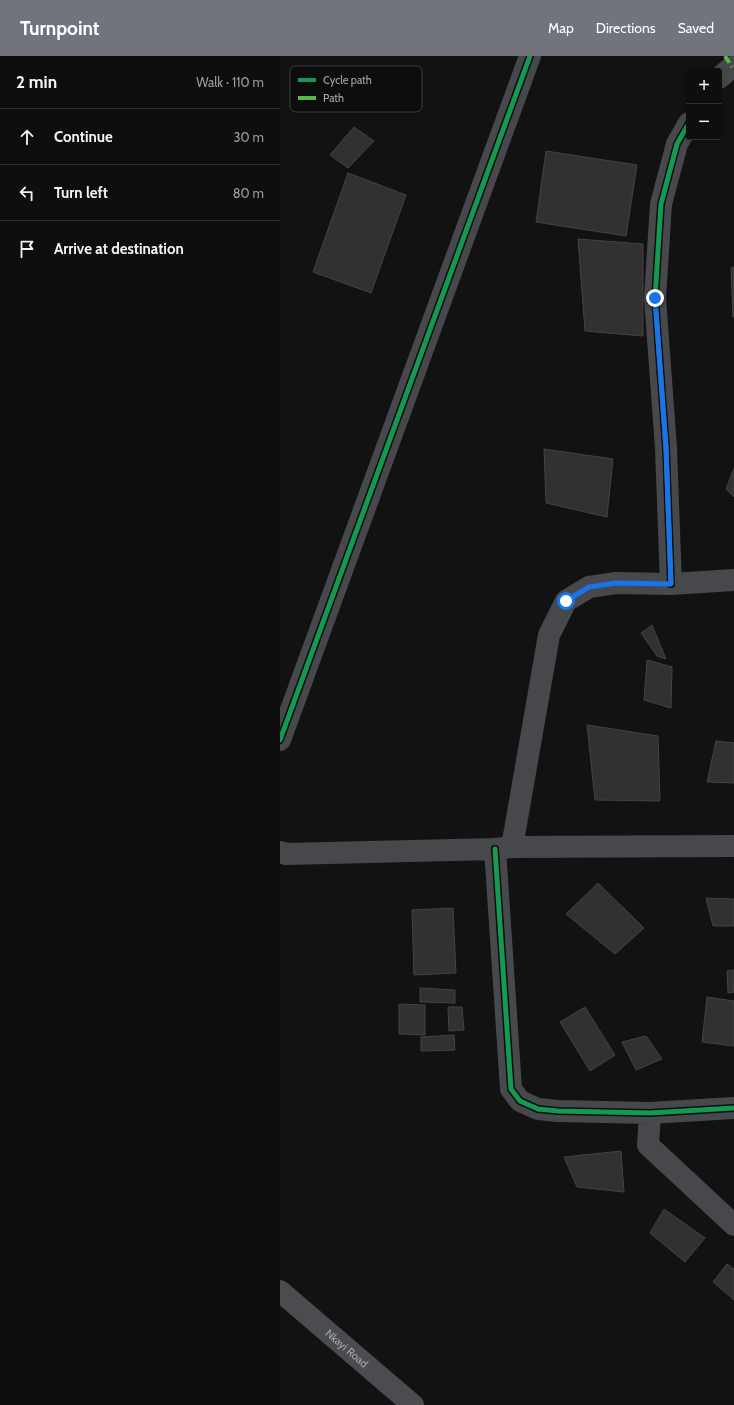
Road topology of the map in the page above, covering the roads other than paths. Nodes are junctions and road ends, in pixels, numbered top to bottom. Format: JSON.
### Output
{"nodes":[{"id":1,"x":530,"y":56,"type":"edge"},
{"id":2,"x":734,"y":69,"type":"edge"},
{"id":3,"x":722,"y":75,"type":"edge"},
{"id":4,"x":686,"y":128,"type":"edge"},
{"id":5,"x":734,"y":580,"type":"edge"},
{"id":6,"x":671,"y":584,"type":"junction"},
{"id":7,"x":280,"y":740,"type":"edge"},
{"id":8,"x":734,"y":846,"type":"edge"},
{"id":9,"x":504,"y":848,"type":"junction"},
{"id":10,"x":280,"y":852,"type":"edge"},
{"id":11,"x":734,"y":1108,"type":"edge"},
{"id":12,"x":650,"y":1113,"type":"junction"},
{"id":13,"x":734,"y":1225,"type":"edge"},
{"id":14,"x":280,"y":1291,"type":"edge"},
{"id":15,"x":413,"y":1405,"type":"edge"}],
"edges":[{"from":1,"to":7,"type":"street"},
{"from":2,"to":3,"type":"street"},
{"from":4,"to":6,"type":"street"},
{"from":5,"to":6,"type":"street"},
{"from":6,"to":9,"type":"street"},
{"from":8,"to":9,"type":"street"},
{"from":9,"to":10,"type":"street"},
{"from":9,"to":12,"type":"street"},
{"from":11,"to":12,"type":"street"},
{"from":12,"to":13,"type":"street"},
{"from":14,"to":15,"type":"main road","name":"Nkayi Road"}]}
